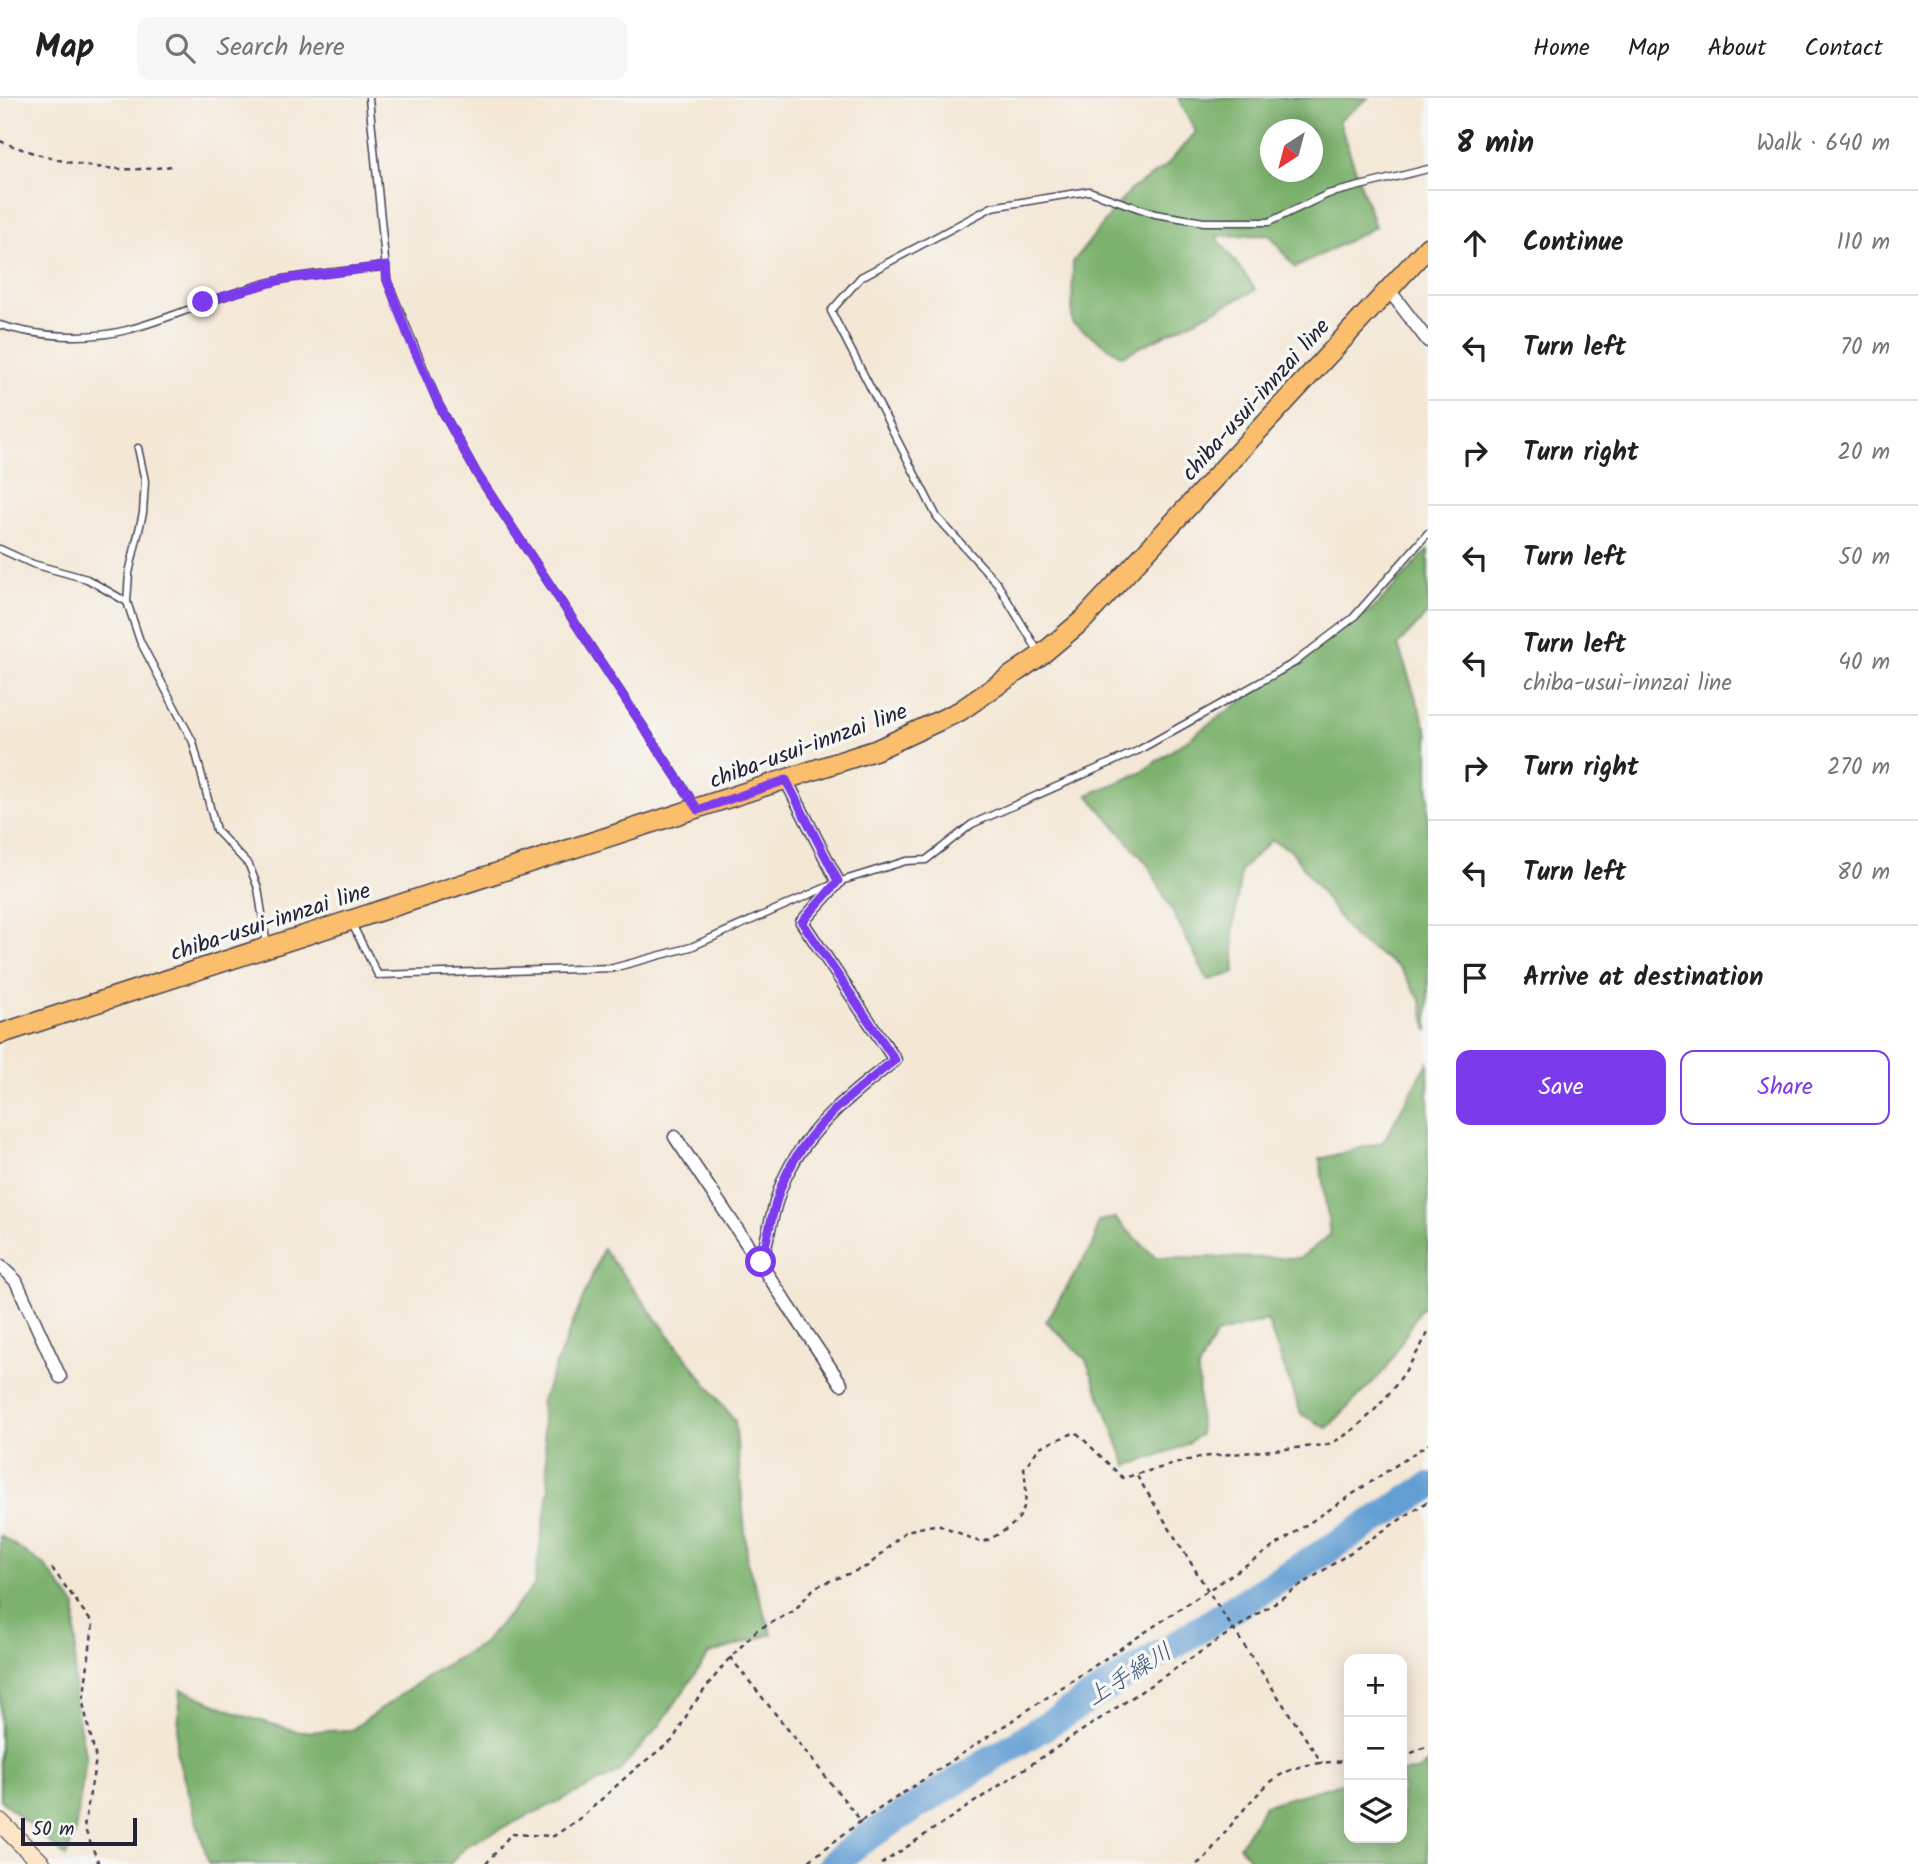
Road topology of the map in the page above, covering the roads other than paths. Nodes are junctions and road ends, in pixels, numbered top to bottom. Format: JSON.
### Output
{"nodes":[{"id":1,"x":369,"y":98,"type":"edge"},
{"id":2,"x":1428,"y":169,"type":"edge"},
{"id":3,"x":1428,"y":247,"type":"edge"},
{"id":4,"x":386,"y":266,"type":"junction"},
{"id":5,"x":1389,"y":289,"type":"junction"},
{"id":6,"x":0,"y":325,"type":"edge"},
{"id":7,"x":1428,"y":341,"type":"edge"},
{"id":8,"x":138,"y":448,"type":"dead end"},
{"id":9,"x":1428,"y":533,"type":"edge"},
{"id":10,"x":0,"y":550,"type":"edge"},
{"id":11,"x":127,"y":603,"type":"junction"},
{"id":12,"x":1041,"y":656,"type":"junction"},
{"id":13,"x":786,"y":780,"type":"junction"},
{"id":14,"x":698,"y":810,"type":"junction"},
{"id":15,"x":838,"y":881,"type":"junction"},
{"id":16,"x":351,"y":921,"type":"junction"},
{"id":17,"x":267,"y":947,"type":"junction"},
{"id":18,"x":0,"y":1034,"type":"edge"},
{"id":19,"x":675,"y":1138,"type":"dead end"},
{"id":20,"x":761,"y":1262,"type":"junction"},
{"id":21,"x":0,"y":1266,"type":"edge"},
{"id":22,"x":60,"y":1377,"type":"dead end"},
{"id":23,"x":841,"y":1384,"type":"dead end"},
{"id":24,"x":0,"y":1822,"type":"edge"},
{"id":25,"x":42,"y":1864,"type":"edge"}],
"edges":[{"from":1,"to":4,"type":"lane"},
{"from":2,"to":12,"type":"lane"},
{"from":3,"to":5,"type":"main road","name":"chiba-usui-innzai line"},
{"from":4,"to":6,"type":"lane"},
{"from":4,"to":14,"type":"lane"},
{"from":5,"to":7,"type":"street"},
{"from":5,"to":12,"type":"main road","name":"chiba-usui-innzai line"},
{"from":8,"to":11,"type":"lane"},
{"from":9,"to":15,"type":"lane"},
{"from":10,"to":11,"type":"lane"},
{"from":11,"to":17,"type":"lane"},
{"from":12,"to":13,"type":"main road","name":"chiba-usui-innzai line"},
{"from":13,"to":14,"type":"main road","name":"chiba-usui-innzai line"},
{"from":13,"to":15,"type":"street"},
{"from":14,"to":16,"type":"main road","name":"chiba-usui-innzai line"},
{"from":15,"to":16,"type":"lane"},
{"from":15,"to":20,"type":"street"},
{"from":16,"to":17,"type":"main road","name":"chiba-usui-innzai line"},
{"from":17,"to":18,"type":"main road","name":"chiba-usui-innzai line"},
{"from":19,"to":20,"type":"street"},
{"from":20,"to":23,"type":"street"},
{"from":21,"to":22,"type":"street"},
{"from":24,"to":25,"type":"street"}]}
